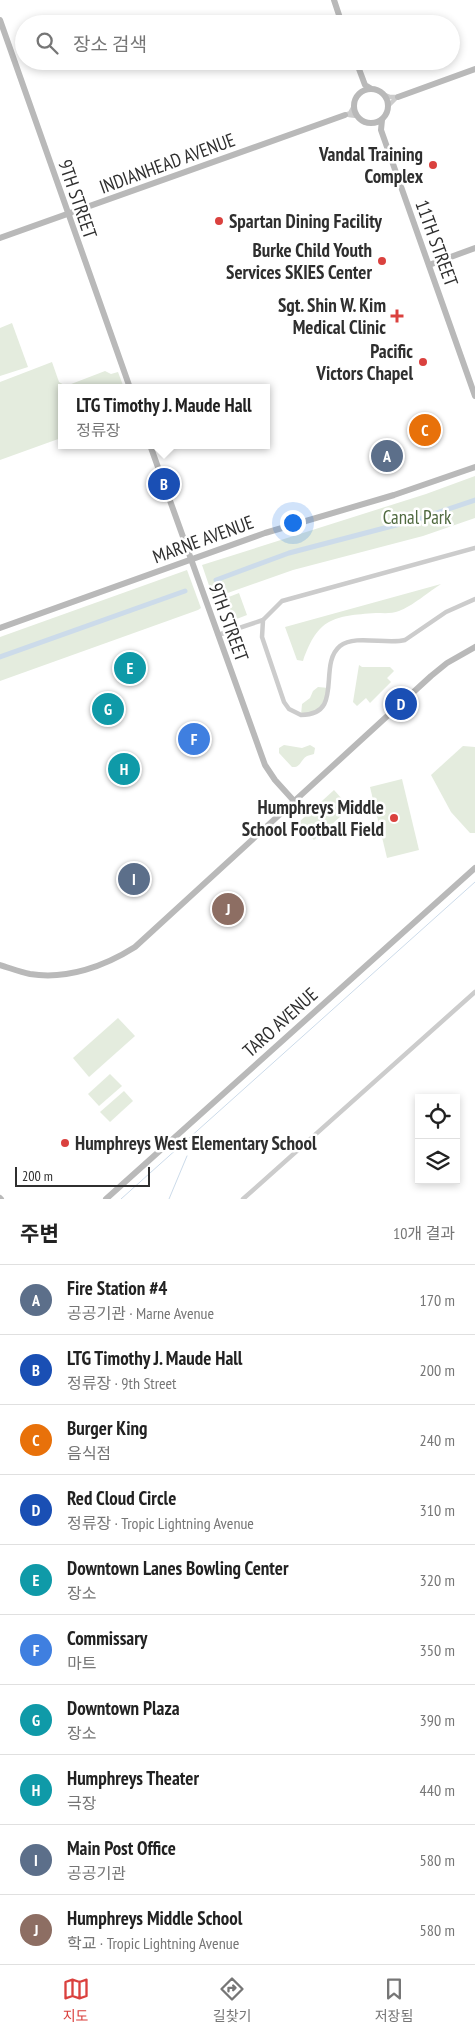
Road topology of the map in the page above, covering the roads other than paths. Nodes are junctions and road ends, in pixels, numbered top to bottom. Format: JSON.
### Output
{"nodes":[{"id":1,"x":334,"y":0,"type":"edge"},
{"id":2,"x":339,"y":15,"type":"edge"},
{"id":3,"x":0,"y":20,"type":"edge"},
{"id":4,"x":15,"y":63,"type":"edge"},
{"id":5,"x":475,"y":69,"type":"edge"},
{"id":6,"x":18,"y":70,"type":"edge"},
{"id":7,"x":359,"y":70,"type":"edge"},
{"id":8,"x":363,"y":81,"type":"junction"},
{"id":9,"x":370,"y":88,"type":"junction"},
{"id":10,"x":362,"y":92,"type":"junction"},
{"id":11,"x":385,"y":95,"type":"junction"},
{"id":12,"x":398,"y":97,"type":"junction"},
{"id":13,"x":389,"y":105,"type":"junction"},
{"id":14,"x":354,"y":106,"type":"junction"},
{"id":15,"x":345,"y":116,"type":"junction"},
{"id":16,"x":357,"y":116,"type":"junction"},
{"id":17,"x":382,"y":120,"type":"junction"},
{"id":18,"x":372,"y":123,"type":"junction"},
{"id":19,"x":381,"y":130,"type":"junction"},
{"id":20,"x":68,"y":214,"type":"junction"},
{"id":21,"x":0,"y":238,"type":"edge"},
{"id":22,"x":475,"y":248,"type":"edge"},
{"id":23,"x":429,"y":265,"type":"junction"},
{"id":24,"x":129,"y":384,"type":"edge"},
{"id":25,"x":475,"y":396,"type":"edge"},
{"id":26,"x":151,"y":449,"type":"edge"},
{"id":27,"x":475,"y":467,"type":"edge"},
{"id":28,"x":472,"y":549,"type":"edge"},
{"id":29,"x":475,"y":556,"type":"edge"},
{"id":30,"x":192,"y":560,"type":"junction"},
{"id":31,"x":475,"y":599,"type":"edge"},
{"id":32,"x":263,"y":620,"type":"junction"},
{"id":33,"x":0,"y":628,"type":"edge"},
{"id":34,"x":218,"y":635,"type":"junction"},
{"id":35,"x":475,"y":648,"type":"edge"},
{"id":36,"x":294,"y":802,"type":"junction"},
{"id":37,"x":475,"y":868,"type":"edge"},
{"id":38,"x":0,"y":966,"type":"edge"},
{"id":39,"x":475,"y":992,"type":"edge"},
{"id":40,"x":106,"y":1199,"type":"edge"},
{"id":41,"x":243,"y":1199,"type":"edge"}],
"edges":[{"from":1,"to":2,"type":"street"},
{"from":3,"to":4,"type":"street","name":"9TH STREET"},
{"from":5,"to":12,"type":"street"},
{"from":6,"to":20,"type":"street","name":"9TH STREET"},
{"from":7,"to":8,"type":"street"},
{"from":8,"to":9,"type":"street"},
{"from":8,"to":10,"type":"street"},
{"from":9,"to":10,"type":"street"},
{"from":9,"to":11,"type":"street"},
{"from":10,"to":14,"type":"street"},
{"from":11,"to":12,"type":"street"},
{"from":11,"to":13,"type":"street"},
{"from":12,"to":13,"type":"street"},
{"from":13,"to":17,"type":"street"},
{"from":14,"to":15,"type":"street"},
{"from":14,"to":16,"type":"street"},
{"from":15,"to":16,"type":"street"},
{"from":15,"to":20,"type":"street","name":"INDIANHEAD AVENUE"},
{"from":16,"to":18,"type":"street"},
{"from":17,"to":18,"type":"street"},
{"from":17,"to":19,"type":"street"},
{"from":18,"to":19,"type":"street"},
{"from":19,"to":23,"type":"street","name":"11TH STREET"},
{"from":20,"to":21,"type":"street","name":"INDIANHEAD AVENUE"},
{"from":20,"to":24,"type":"street","name":"9TH STREET"},
{"from":22,"to":23,"type":"street"},
{"from":23,"to":25,"type":"street","name":"11TH STREET"},
{"from":26,"to":30,"type":"street","name":"9TH STREET"},
{"from":27,"to":30,"type":"street","name":"MARNE AVENUE"},
{"from":28,"to":29,"type":"street"},
{"from":28,"to":32,"type":"street"},
{"from":30,"to":33,"type":"street","name":"MARNE AVENUE"},
{"from":30,"to":34,"type":"street","name":"9TH STREET"},
{"from":31,"to":32,"type":"street"},
{"from":32,"to":34,"type":"street"},
{"from":34,"to":36,"type":"street","name":"9TH STREET"},
{"from":35,"to":36,"type":"street"},
{"from":36,"to":38,"type":"street"},
{"from":37,"to":40,"type":"street","name":"TARO AVENUE"},
{"from":39,"to":41,"type":"street"}]}
